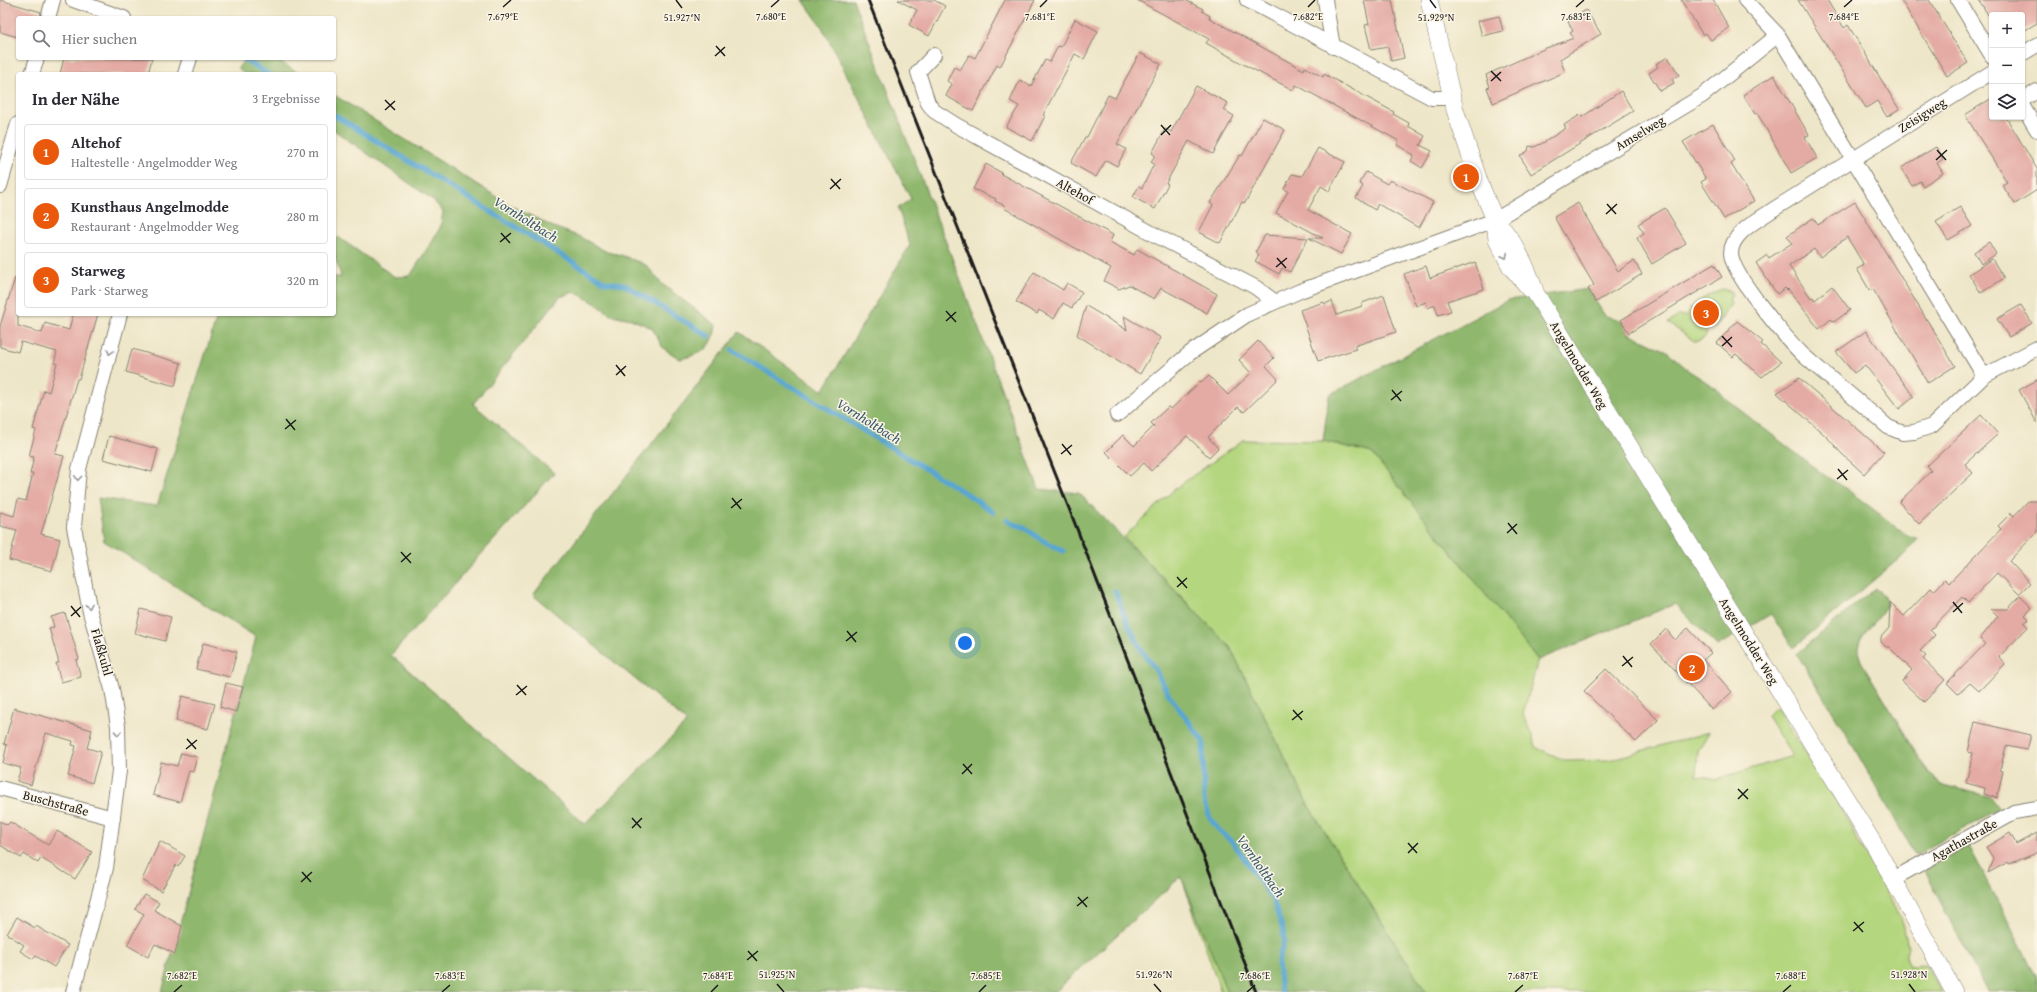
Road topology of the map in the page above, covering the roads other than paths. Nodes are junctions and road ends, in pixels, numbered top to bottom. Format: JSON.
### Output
{"nodes":[{"id":1,"x":53,"y":0,"type":"edge"},
{"id":2,"x":73,"y":0,"type":"edge"},
{"id":3,"x":1247,"y":0,"type":"edge"},
{"id":4,"x":1325,"y":0,"type":"edge"},
{"id":5,"x":1429,"y":0,"type":"edge"},
{"id":6,"x":1745,"y":0,"type":"edge"},
{"id":7,"x":1958,"y":0,"type":"edge"},
{"id":8,"x":49,"y":16,"type":"edge"},
{"id":9,"x":118,"y":16,"type":"edge"},
{"id":10,"x":1778,"y":35,"type":"junction"},
{"id":11,"x":2037,"y":45,"type":"edge"},
{"id":12,"x":1333,"y":47,"type":"junction"},
{"id":13,"x":1989,"y":51,"type":"edge"},
{"id":14,"x":2025,"y":52,"type":"edge"},
{"id":15,"x":934,"y":55,"type":"dead end"},
{"id":16,"x":36,"y":60,"type":"edge"},
{"id":17,"x":189,"y":60,"type":"edge"},
{"id":18,"x":33,"y":72,"type":"edge"},
{"id":19,"x":186,"y":72,"type":"edge"},
{"id":20,"x":1989,"y":74,"type":"edge"},
{"id":21,"x":2037,"y":91,"type":"edge"},
{"id":22,"x":1452,"y":98,"type":"junction"},
{"id":23,"x":2025,"y":98,"type":"edge"},
{"id":24,"x":2025,"y":111,"type":"edge"},
{"id":25,"x":2037,"y":130,"type":"edge"},
{"id":26,"x":16,"y":131,"type":"edge"},
{"id":27,"x":1851,"y":159,"type":"junction"},
{"id":28,"x":0,"y":186,"type":"edge"},
{"id":29,"x":1495,"y":220,"type":"junction"},
{"id":30,"x":1274,"y":302,"type":"junction"},
{"id":31,"x":119,"y":316,"type":"edge"},
{"id":32,"x":2037,"y":348,"type":"edge"},
{"id":33,"x":1984,"y":376,"type":"junction"},
{"id":34,"x":1117,"y":415,"type":"dead end"},
{"id":35,"x":0,"y":788,"type":"edge"},
{"id":36,"x":2037,"y":808,"type":"edge"},
{"id":37,"x":113,"y":818,"type":"junction"},
{"id":38,"x":1893,"y":879,"type":"junction"},
{"id":39,"x":73,"y":992,"type":"edge"},
{"id":40,"x":1954,"y":992,"type":"edge"}],
"edges":[{"from":1,"to":8,"type":"street"},
{"from":2,"to":9,"type":"street"},
{"from":3,"to":12,"type":"street"},
{"from":4,"to":12,"type":"street"},
{"from":5,"to":22,"type":"street","name":"Angelmodder Weg"},
{"from":6,"to":10,"type":"street"},
{"from":7,"to":13,"type":"street"},
{"from":10,"to":27,"type":"street"},
{"from":10,"to":29,"type":"street","name":"Amselweg"},
{"from":11,"to":14,"type":"street"},
{"from":12,"to":22,"type":"street"},
{"from":15,"to":30,"type":"street","name":"Altehof"},
{"from":16,"to":18,"type":"street"},
{"from":17,"to":19,"type":"street"},
{"from":20,"to":27,"type":"street","name":"Zeisigweg"},
{"from":21,"to":23,"type":"street"},
{"from":22,"to":29,"type":"street","name":"Angelmodder Weg"},
{"from":24,"to":25,"type":"street"},
{"from":26,"to":28,"type":"street"},
{"from":27,"to":33,"type":"street"},
{"from":27,"to":33,"type":"street","name":"Zeisigweg"},
{"from":29,"to":30,"type":"street"},
{"from":29,"to":38,"type":"street","name":"Angelmodder Weg"},
{"from":30,"to":34,"type":"street"},
{"from":31,"to":37,"type":"street","name":"Flaßkuhl","one_way":true},
{"from":32,"to":33,"type":"street","name":"Zeisigweg"},
{"from":35,"to":37,"type":"street","name":"Buschstraße"},
{"from":36,"to":38,"type":"street","name":"Agathastraße"},
{"from":37,"to":39,"type":"street","name":"Flaßkuhl"},
{"from":38,"to":40,"type":"street","name":"Angelmodder Weg"}]}
